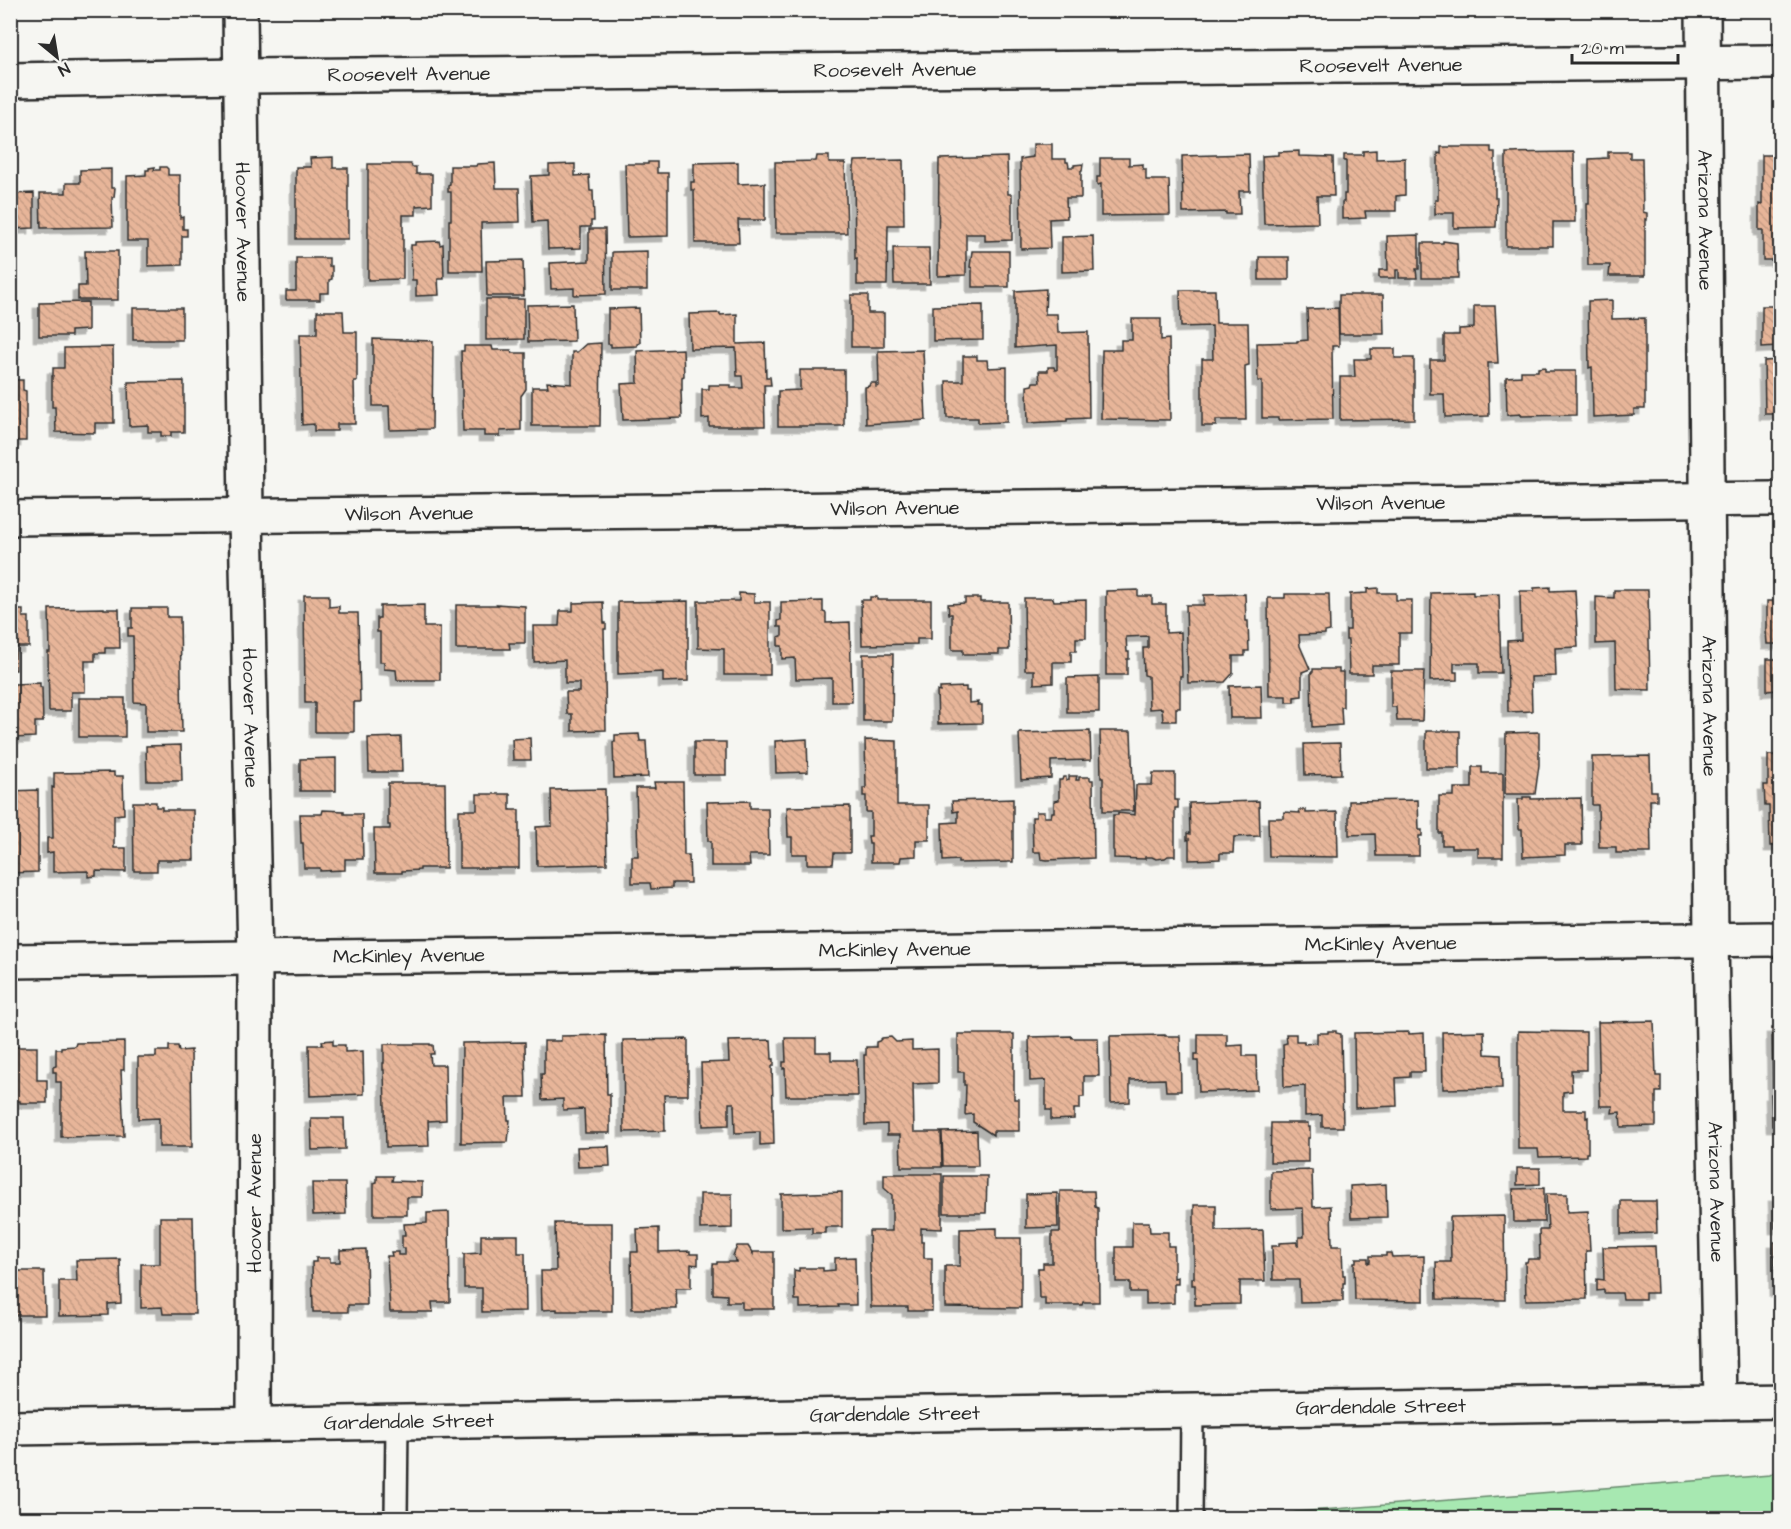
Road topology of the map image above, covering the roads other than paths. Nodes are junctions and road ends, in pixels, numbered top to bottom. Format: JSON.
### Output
{"nodes":[{"id":1,"x":240,"y":10,"type":"edge"},
{"id":2,"x":1703,"y":10,"type":"edge"},
{"id":3,"x":1780,"y":62,"type":"edge"},
{"id":4,"x":1704,"y":64,"type":"junction"},
{"id":5,"x":241,"y":76,"type":"junction"},
{"id":6,"x":10,"y":80,"type":"edge"},
{"id":7,"x":1780,"y":500,"type":"edge"},
{"id":8,"x":1706,"y":501,"type":"junction"},
{"id":9,"x":246,"y":515,"type":"junction"},
{"id":10,"x":10,"y":518,"type":"edge"},
{"id":11,"x":1780,"y":939,"type":"edge"},
{"id":12,"x":1711,"y":940,"type":"junction"},
{"id":13,"x":255,"y":959,"type":"junction"},
{"id":14,"x":10,"y":961,"type":"edge"},
{"id":15,"x":1780,"y":1401,"type":"edge"},
{"id":16,"x":1720,"y":1402,"type":"junction"},
{"id":17,"x":1192,"y":1411,"type":"junction"},
{"id":18,"x":397,"y":1422,"type":"junction"},
{"id":19,"x":254,"y":1424,"type":"junction"},
{"id":20,"x":10,"y":1428,"type":"edge"},
{"id":21,"x":396,"y":1518,"type":"edge"},
{"id":22,"x":1191,"y":1518,"type":"edge"}],
"edges":[{"from":1,"to":5,"type":"street","name":"Hoover Avenue"},
{"from":2,"to":4,"type":"street","name":"Arizona Avenue"},
{"from":3,"to":4,"type":"street","name":"Roosevelt Avenue"},
{"from":4,"to":5,"type":"street","name":"Roosevelt Avenue"},
{"from":4,"to":8,"type":"street","name":"Arizona Avenue"},
{"from":5,"to":6,"type":"street","name":"Roosevelt Avenue"},
{"from":5,"to":9,"type":"street","name":"Hoover Avenue"},
{"from":7,"to":8,"type":"street","name":"Wilson Avenue"},
{"from":8,"to":9,"type":"street","name":"Wilson Avenue"},
{"from":8,"to":12,"type":"street","name":"Arizona Avenue"},
{"from":9,"to":10,"type":"street","name":"Wilson Avenue"},
{"from":9,"to":13,"type":"street","name":"Hoover Avenue"},
{"from":11,"to":12,"type":"street","name":"McKinley Avenue"},
{"from":12,"to":13,"type":"street","name":"McKinley Avenue"},
{"from":12,"to":16,"type":"street","name":"Arizona Avenue"},
{"from":13,"to":14,"type":"street","name":"McKinley Avenue"},
{"from":13,"to":19,"type":"street","name":"Hoover Avenue"},
{"from":15,"to":16,"type":"street","name":"Gardendale Street"},
{"from":16,"to":17,"type":"street","name":"Gardendale Street"},
{"from":17,"to":18,"type":"street","name":"Gardendale Street"},
{"from":17,"to":22,"type":"lane"},
{"from":18,"to":19,"type":"street","name":"Gardendale Street"},
{"from":18,"to":21,"type":"lane"},
{"from":19,"to":20,"type":"street","name":"Gardendale Street"}]}
